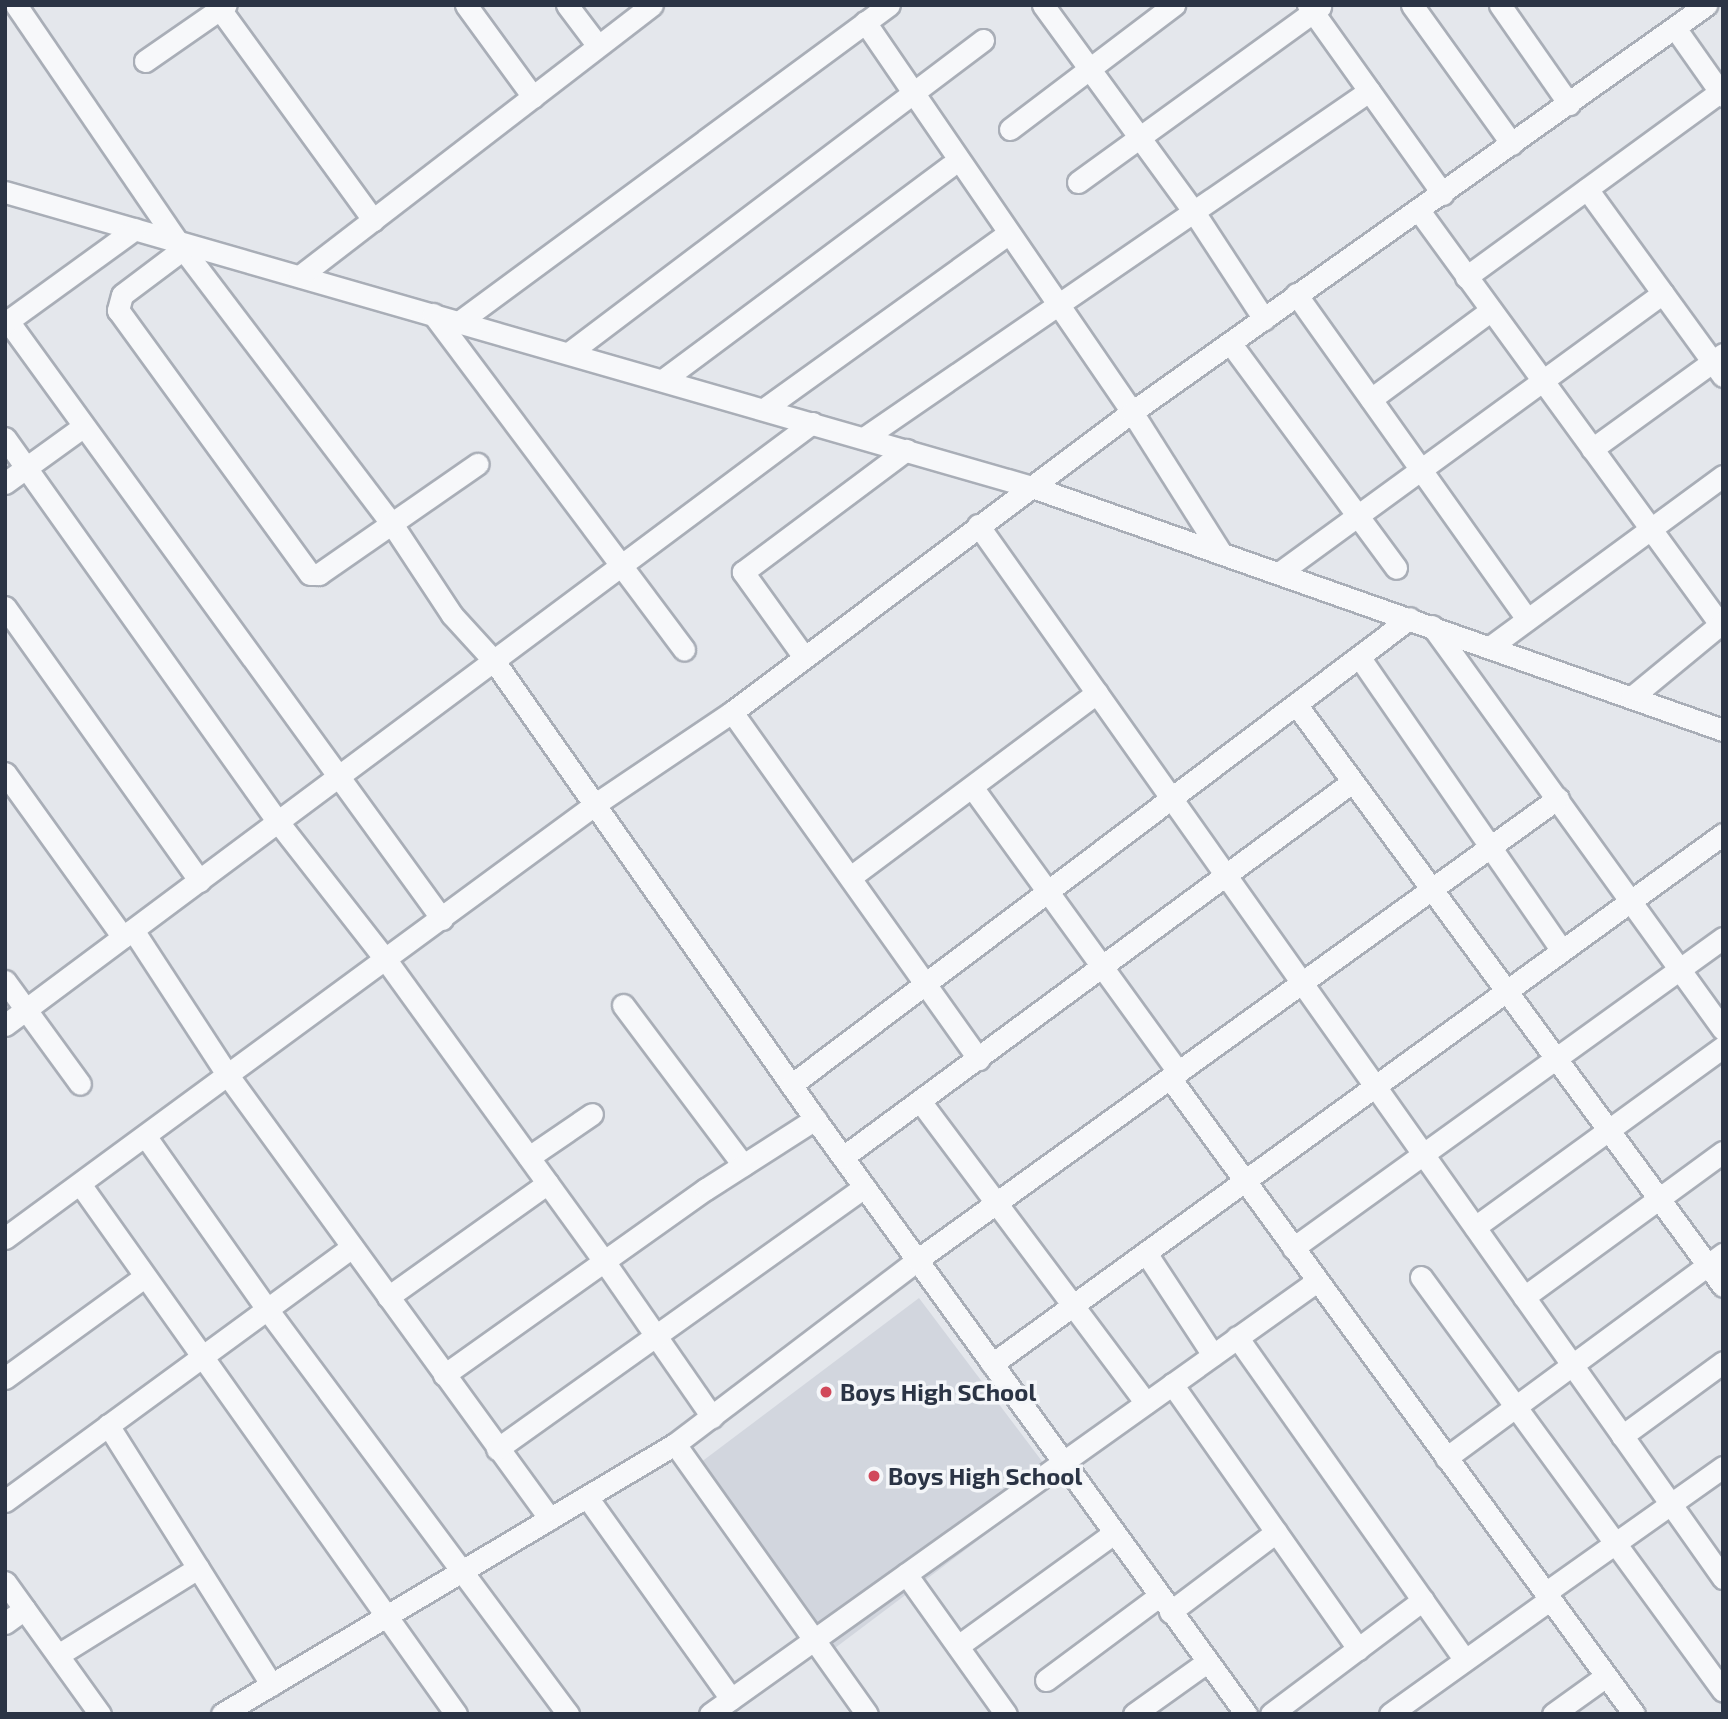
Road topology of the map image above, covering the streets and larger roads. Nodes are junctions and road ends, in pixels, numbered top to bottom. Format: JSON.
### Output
{"nodes":[{"id":1,"x":16,"y":5,"type":"edge"},
{"id":2,"x":466,"y":5,"type":"edge"},
{"id":3,"x":567,"y":5,"type":"edge"},
{"id":4,"x":652,"y":5,"type":"edge"},
{"id":5,"x":889,"y":5,"type":"edge"},
{"id":6,"x":1043,"y":5,"type":"edge"},
{"id":7,"x":1174,"y":5,"type":"edge"},
{"id":8,"x":1412,"y":5,"type":"edge"},
{"id":9,"x":1500,"y":5,"type":"edge"},
{"id":10,"x":1706,"y":5,"type":"edge"},
{"id":11,"x":221,"y":7,"type":"edge"},
{"id":12,"x":1314,"y":8,"type":"edge"},
{"id":13,"x":865,"y":22,"type":"junction"},
{"id":14,"x":1675,"y":28,"type":"junction"},
{"id":15,"x":983,"y":40,"type":"dead end"},
{"id":16,"x":598,"y":47,"type":"junction"},
{"id":17,"x":145,"y":61,"type":"dead end"},
{"id":18,"x":1089,"y":69,"type":"junction"},
{"id":19,"x":1368,"y":91,"type":"junction"},
{"id":20,"x":913,"y":92,"type":"junction"},
{"id":21,"x":1721,"y":94,"type":"edge"},
{"id":22,"x":533,"y":97,"type":"junction"},
{"id":23,"x":1569,"y":104,"type":"junction"},
{"id":24,"x":1010,"y":129,"type":"dead end"},
{"id":25,"x":1140,"y":138,"type":"junction"},
{"id":26,"x":1512,"y":144,"type":"junction"},
{"id":27,"x":949,"y":167,"type":"dead end"},
{"id":28,"x":1078,"y":182,"type":"dead end"},
{"id":29,"x":1587,"y":189,"type":"junction"},
{"id":30,"x":5,"y":191,"type":"edge"},
{"id":31,"x":1443,"y":194,"type":"junction"},
{"id":32,"x":1194,"y":212,"type":"junction"},
{"id":33,"x":1420,"y":212,"type":"junction"},
{"id":34,"x":373,"y":220,"type":"junction"},
{"id":35,"x":135,"y":229,"type":"junction"},
{"id":36,"x":1001,"y":239,"type":"dead end"},
{"id":37,"x":180,"y":245,"type":"junction"},
{"id":38,"x":300,"y":276,"type":"junction"},
{"id":39,"x":1466,"y":277,"type":"junction"},
{"id":40,"x":1663,"y":293,"type":"junction"},
{"id":41,"x":1297,"y":294,"type":"junction"},
{"id":42,"x":1059,"y":304,"type":"junction"},
{"id":43,"x":1490,"y":311,"type":"junction"},
{"id":44,"x":433,"y":314,"type":"junction"},
{"id":45,"x":1264,"y":319,"type":"junction"},
{"id":46,"x":6,"y":322,"type":"edge"},
{"id":47,"x":460,"y":322,"type":"junction"},
{"id":48,"x":1231,"y":344,"type":"junction"},
{"id":49,"x":569,"y":353,"type":"junction"},
{"id":50,"x":1719,"y":364,"type":"edge"},
{"id":51,"x":663,"y":380,"type":"junction"},
{"id":52,"x":1542,"y":382,"type":"junction"},
{"id":53,"x":1371,"y":399,"type":"junction"},
{"id":54,"x":764,"y":409,"type":"junction"},
{"id":55,"x":1132,"y":412,"type":"junction"},
{"id":56,"x":812,"y":423,"type":"junction"},
{"id":57,"x":81,"y":428,"type":"junction"},
{"id":58,"x":5,"y":438,"type":"edge"},
{"id":59,"x":864,"y":438,"type":"junction"},
{"id":60,"x":1592,"y":449,"type":"junction"},
{"id":61,"x":906,"y":450,"type":"junction"},
{"id":62,"x":477,"y":464,"type":"dead end"},
{"id":63,"x":27,"y":468,"type":"junction"},
{"id":64,"x":1421,"y":470,"type":"junction"},
{"id":65,"x":1723,"y":476,"type":"edge"},
{"id":66,"x":5,"y":483,"type":"edge"},
{"id":67,"x":1035,"y":488,"type":"junction"},
{"id":68,"x":1358,"y":516,"type":"junction"},
{"id":69,"x":392,"y":524,"type":"junction"},
{"id":70,"x":978,"y":525,"type":"junction"},
{"id":71,"x":1650,"y":530,"type":"junction"},
{"id":72,"x":1221,"y":553,"type":"junction"},
{"id":73,"x":622,"y":566,"type":"junction"},
{"id":74,"x":1396,"y":568,"type":"dead end"},
{"id":75,"x":1279,"y":573,"type":"junction"},
{"id":76,"x":5,"y":607,"type":"edge"},
{"id":77,"x":1410,"y":618,"type":"junction"},
{"id":78,"x":1527,"y":619,"type":"junction"},
{"id":79,"x":1721,"y":623,"type":"edge"},
{"id":80,"x":1432,"y":626,"type":"junction"},
{"id":81,"x":1490,"y":647,"type":"junction"},
{"id":82,"x":684,"y":650,"type":"dead end"},
{"id":83,"x":804,"y":657,"type":"junction"},
{"id":84,"x":1360,"y":658,"type":"junction"},
{"id":85,"x":495,"y":662,"type":"junction"},
{"id":86,"x":1097,"y":693,"type":"junction"},
{"id":87,"x":1632,"y":697,"type":"junction"},
{"id":88,"x":1298,"y":707,"type":"junction"},
{"id":89,"x":732,"y":712,"type":"junction"},
{"id":90,"x":1723,"y":730,"type":"edge"},
{"id":91,"x":5,"y":773,"type":"edge"},
{"id":92,"x":338,"y":778,"type":"junction"},
{"id":93,"x":1352,"y":782,"type":"junction"},
{"id":94,"x":972,"y":787,"type":"junction"},
{"id":95,"x":1558,"y":798,"type":"junction"},
{"id":96,"x":1172,"y":799,"type":"junction"},
{"id":97,"x":597,"y":803,"type":"junction"},
{"id":98,"x":278,"y":822,"type":"junction"},
{"id":99,"x":1723,"y":834,"type":"edge"},
{"id":100,"x":1490,"y":847,"type":"junction"},
{"id":101,"x":852,"y":876,"type":"junction"},
{"id":102,"x":1227,"y":877,"type":"junction"},
{"id":103,"x":200,"y":881,"type":"junction"},
{"id":104,"x":1430,"y":890,"type":"junction"},
{"id":105,"x":1049,"y":891,"type":"junction"},
{"id":106,"x":1630,"y":899,"type":"junction"},
{"id":107,"x":442,"y":919,"type":"junction"},
{"id":108,"x":128,"y":934,"type":"junction"},
{"id":109,"x":1723,"y":938,"type":"edge"},
{"id":110,"x":1561,"y":949,"type":"junction"},
{"id":111,"x":386,"y":960,"type":"junction"},
{"id":112,"x":1103,"y":968,"type":"junction"},
{"id":113,"x":1680,"y":968,"type":"junction"},
{"id":114,"x":5,"y":981,"type":"edge"},
{"id":115,"x":927,"y":981,"type":"junction"},
{"id":116,"x":1301,"y":982,"type":"junction"},
{"id":117,"x":1504,"y":990,"type":"junction"},
{"id":118,"x":623,"y":1005,"type":"dead end"},
{"id":119,"x":26,"y":1009,"type":"junction"},
{"id":120,"x":5,"y":1025,"type":"edge"},
{"id":121,"x":1723,"y":1029,"type":"edge"},
{"id":122,"x":1723,"y":1047,"type":"edge"},
{"id":123,"x":979,"y":1059,"type":"junction"},
{"id":124,"x":1555,"y":1059,"type":"junction"},
{"id":125,"x":1174,"y":1075,"type":"junction"},
{"id":126,"x":229,"y":1077,"type":"junction"},
{"id":127,"x":80,"y":1084,"type":"dead end"},
{"id":128,"x":791,"y":1085,"type":"junction"},
{"id":129,"x":1376,"y":1088,"type":"junction"},
{"id":130,"x":920,"y":1101,"type":"junction"},
{"id":131,"x":592,"y":1114,"type":"dead end"},
{"id":132,"x":815,"y":1119,"type":"junction"},
{"id":133,"x":1608,"y":1130,"type":"junction"},
{"id":134,"x":146,"y":1137,"type":"junction"},
{"id":135,"x":1723,"y":1152,"type":"edge"},
{"id":136,"x":1423,"y":1154,"type":"junction"},
{"id":137,"x":528,"y":1157,"type":"junction"},
{"id":138,"x":843,"y":1157,"type":"junction"},
{"id":139,"x":743,"y":1165,"type":"junction"},
{"id":140,"x":1245,"y":1180,"type":"junction"},
{"id":141,"x":548,"y":1183,"type":"junction"},
{"id":142,"x":80,"y":1184,"type":"junction"},
{"id":143,"x":864,"y":1187,"type":"junction"},
{"id":144,"x":1658,"y":1197,"type":"junction"},
{"id":145,"x":996,"y":1203,"type":"junction"},
{"id":146,"x":1475,"y":1227,"type":"junction"},
{"id":147,"x":5,"y":1238,"type":"edge"},
{"id":148,"x":352,"y":1247,"type":"junction"},
{"id":149,"x":1293,"y":1248,"type":"junction"},
{"id":150,"x":1146,"y":1252,"type":"junction"},
{"id":151,"x":1715,"y":1259,"type":"edge"},
{"id":152,"x":917,"y":1260,"type":"junction"},
{"id":153,"x":604,"y":1261,"type":"junction"},
{"id":154,"x":144,"y":1277,"type":"junction"},
{"id":155,"x":1421,"y":1278,"type":"dead end"},
{"id":156,"x":1317,"y":1280,"type":"junction"},
{"id":157,"x":1723,"y":1286,"type":"edge"},
{"id":158,"x":388,"y":1297,"type":"junction"},
{"id":159,"x":1524,"y":1297,"type":"junction"},
{"id":160,"x":1073,"y":1306,"type":"junction"},
{"id":161,"x":267,"y":1309,"type":"junction"},
{"id":162,"x":654,"y":1335,"type":"junction"},
{"id":163,"x":1237,"y":1337,"type":"junction"},
{"id":164,"x":204,"y":1355,"type":"junction"},
{"id":165,"x":1213,"y":1355,"type":"junction"},
{"id":166,"x":1723,"y":1362,"type":"edge"},
{"id":167,"x":992,"y":1364,"type":"junction"},
{"id":168,"x":1573,"y":1365,"type":"junction"},
{"id":169,"x":444,"y":1375,"type":"junction"},
{"id":170,"x":5,"y":1378,"type":"edge"},
{"id":171,"x":1172,"y":1384,"type":"junction"},
{"id":172,"x":1146,"y":1403,"type":"junction"},
{"id":173,"x":1514,"y":1408,"type":"junction"},
{"id":174,"x":712,"y":1417,"type":"junction"},
{"id":175,"x":108,"y":1424,"type":"junction"},
{"id":176,"x":1622,"y":1436,"type":"junction"},
{"id":177,"x":675,"y":1444,"type":"junction"},
{"id":178,"x":498,"y":1449,"type":"junction"},
{"id":179,"x":1446,"y":1458,"type":"junction"},
{"id":180,"x":1063,"y":1462,"type":"junction"},
{"id":181,"x":1723,"y":1467,"type":"edge"},
{"id":182,"x":587,"y":1497,"type":"junction"},
{"id":183,"x":5,"y":1501,"type":"edge"},
{"id":184,"x":1671,"y":1504,"type":"junction"},
{"id":185,"x":550,"y":1519,"type":"junction"},
{"id":186,"x":1276,"y":1532,"type":"junction"},
{"id":187,"x":1114,"y":1533,"type":"junction"},
{"id":188,"x":1616,"y":1542,"type":"junction"},
{"id":189,"x":198,"y":1568,"type":"junction"},
{"id":190,"x":461,"y":1573,"type":"junction"},
{"id":191,"x":906,"y":1574,"type":"junction"},
{"id":192,"x":1723,"y":1578,"type":"edge"},
{"id":193,"x":5,"y":1583,"type":"edge"},
{"id":194,"x":1547,"y":1596,"type":"junction"},
{"id":195,"x":1423,"y":1600,"type":"junction"},
{"id":196,"x":1165,"y":1604,"type":"junction"},
{"id":197,"x":24,"y":1609,"type":"junction"},
{"id":198,"x":386,"y":1618,"type":"junction"},
{"id":199,"x":5,"y":1623,"type":"edge"},
{"id":200,"x":814,"y":1640,"type":"junction"},
{"id":201,"x":958,"y":1646,"type":"junction"},
{"id":202,"x":1358,"y":1649,"type":"junction"},
{"id":203,"x":58,"y":1655,"type":"junction"},
{"id":204,"x":1465,"y":1660,"type":"junction"},
{"id":205,"x":1207,"y":1662,"type":"junction"},
{"id":206,"x":1606,"y":1676,"type":"junction"},
{"id":207,"x":1046,"y":1680,"type":"dead end"},
{"id":208,"x":272,"y":1685,"type":"junction"},
{"id":209,"x":1723,"y":1692,"type":"edge"},
{"id":210,"x":732,"y":1699,"type":"junction"},
{"id":211,"x":452,"y":1712,"type":"edge"},
{"id":212,"x":100,"y":1714,"type":"edge"},
{"id":213,"x":222,"y":1714,"type":"edge"},
{"id":214,"x":568,"y":1714,"type":"edge"},
{"id":215,"x":710,"y":1714,"type":"edge"},
{"id":216,"x":867,"y":1714,"type":"edge"},
{"id":217,"x":1006,"y":1714,"type":"edge"},
{"id":218,"x":1134,"y":1714,"type":"edge"},
{"id":219,"x":1246,"y":1714,"type":"edge"},
{"id":220,"x":1271,"y":1714,"type":"edge"},
{"id":221,"x":1390,"y":1714,"type":"edge"},
{"id":222,"x":1553,"y":1714,"type":"edge"},
{"id":223,"x":1633,"y":1714,"type":"edge"}],
"edges":[{"from":1,"to":37,"type":"street"},
{"from":2,"to":22,"type":"street"},
{"from":3,"to":16,"type":"street"},
{"from":4,"to":16,"type":"street"},
{"from":5,"to":13,"type":"street"},
{"from":6,"to":18,"type":"street"},
{"from":7,"to":18,"type":"street"},
{"from":8,"to":26,"type":"street"},
{"from":9,"to":23,"type":"street"},
{"from":10,"to":14,"type":"street"},
{"from":11,"to":17,"type":"street"},
{"from":11,"to":34,"type":"street"},
{"from":12,"to":19,"type":"street"},
{"from":12,"to":25,"type":"street"},
{"from":13,"to":20,"type":"street"},
{"from":13,"to":47,"type":"street"},
{"from":14,"to":21,"type":"street"},
{"from":14,"to":23,"type":"street"},
{"from":15,"to":20,"type":"street"},
{"from":16,"to":22,"type":"street"},
{"from":18,"to":24,"type":"street"},
{"from":18,"to":25,"type":"street"},
{"from":19,"to":31,"type":"street"},
{"from":19,"to":32,"type":"street"},
{"from":20,"to":42,"type":"street"},
{"from":20,"to":49,"type":"street"},
{"from":21,"to":29,"type":"street"},
{"from":22,"to":34,"type":"street"},
{"from":23,"to":26,"type":"street"},
{"from":25,"to":28,"type":"street"},
{"from":25,"to":32,"type":"street"},
{"from":26,"to":31,"type":"street"},
{"from":27,"to":51,"type":"street"},
{"from":29,"to":39,"type":"street"},
{"from":29,"to":40,"type":"street"},
{"from":30,"to":35,"type":"street"},
{"from":31,"to":33,"type":"street"},
{"from":32,"to":42,"type":"street"},
{"from":32,"to":45,"type":"street"},
{"from":33,"to":39,"type":"street"},
{"from":33,"to":41,"type":"street"},
{"from":34,"to":38,"type":"street"},
{"from":35,"to":37,"type":"street"},
{"from":35,"to":46,"type":"street"},
{"from":36,"to":54,"type":"street"},
{"from":37,"to":38,"type":"street"},
{"from":37,"to":69,"type":"street"},
{"from":37,"to":69,"type":"street"},
{"from":38,"to":44,"type":"street"},
{"from":39,"to":43,"type":"street"},
{"from":40,"to":50,"type":"street"},
{"from":40,"to":52,"type":"street"},
{"from":41,"to":45,"type":"street"},
{"from":41,"to":53,"type":"street"},
{"from":42,"to":55,"type":"street"},
{"from":42,"to":59,"type":"street"},
{"from":43,"to":52,"type":"street"},
{"from":43,"to":53,"type":"street"},
{"from":44,"to":47,"type":"street"},
{"from":44,"to":73,"type":"street"},
{"from":45,"to":48,"type":"street"},
{"from":46,"to":57,"type":"street"},
{"from":47,"to":49,"type":"street"},
{"from":48,"to":55,"type":"street"},
{"from":48,"to":68,"type":"street"},
{"from":49,"to":51,"type":"street"},
{"from":50,"to":60,"type":"street"},
{"from":51,"to":54,"type":"street"},
{"from":52,"to":60,"type":"street"},
{"from":52,"to":64,"type":"street"},
{"from":53,"to":64,"type":"street"},
{"from":54,"to":56,"type":"street"},
{"from":55,"to":67,"type":"street"},
{"from":55,"to":72,"type":"street"},
{"from":56,"to":59,"type":"street"},
{"from":56,"to":73,"type":"street"},
{"from":57,"to":63,"type":"street"},
{"from":57,"to":92,"type":"street"},
{"from":58,"to":63,"type":"street"},
{"from":59,"to":61,"type":"street"},
{"from":60,"to":71,"type":"street"},
{"from":61,"to":67,"type":"street"},
{"from":61,"to":83,"type":"street"},
{"from":62,"to":69,"type":"street"},
{"from":63,"to":66,"type":"street"},
{"from":63,"to":98,"type":"street"},
{"from":64,"to":68,"type":"street"},
{"from":64,"to":78,"type":"street"},
{"from":65,"to":71,"type":"street"},
{"from":67,"to":70,"type":"street"},
{"from":67,"to":72,"type":"street"},
{"from":68,"to":74,"type":"street"},
{"from":68,"to":75,"type":"street"},
{"from":69,"to":85,"type":"street"},
{"from":70,"to":83,"type":"street"},
{"from":70,"to":86,"type":"street"},
{"from":71,"to":78,"type":"street"},
{"from":71,"to":79,"type":"street"},
{"from":72,"to":75,"type":"street"},
{"from":73,"to":82,"type":"street"},
{"from":73,"to":85,"type":"street"},
{"from":75,"to":77,"type":"street"},
{"from":76,"to":103,"type":"street"},
{"from":77,"to":80,"type":"street"},
{"from":77,"to":84,"type":"street"},
{"from":78,"to":81,"type":"street"},
{"from":79,"to":87,"type":"street"},
{"from":80,"to":81,"type":"street"},
{"from":80,"to":95,"type":"street"},
{"from":81,"to":87,"type":"street"},
{"from":83,"to":89,"type":"street"},
{"from":84,"to":88,"type":"street"},
{"from":84,"to":100,"type":"street"},
{"from":85,"to":92,"type":"street"},
{"from":85,"to":97,"type":"street"},
{"from":86,"to":94,"type":"street"},
{"from":86,"to":96,"type":"street"},
{"from":87,"to":90,"type":"street"},
{"from":88,"to":93,"type":"street"},
{"from":88,"to":96,"type":"street"},
{"from":89,"to":97,"type":"street"},
{"from":89,"to":101,"type":"street"},
{"from":91,"to":108,"type":"street"},
{"from":92,"to":98,"type":"street"},
{"from":92,"to":107,"type":"street"},
{"from":93,"to":102,"type":"street"},
{"from":93,"to":104,"type":"street"},
{"from":94,"to":101,"type":"street"},
{"from":94,"to":105,"type":"street"},
{"from":95,"to":100,"type":"street"},
{"from":95,"to":106,"type":"street"},
{"from":96,"to":102,"type":"street"},
{"from":96,"to":105,"type":"street"},
{"from":97,"to":107,"type":"street"},
{"from":97,"to":128,"type":"street"},
{"from":98,"to":103,"type":"street"},
{"from":98,"to":111,"type":"street"},
{"from":99,"to":106,"type":"street"},
{"from":100,"to":104,"type":"street"},
{"from":100,"to":110,"type":"street"},
{"from":101,"to":115,"type":"street"},
{"from":102,"to":112,"type":"street"},
{"from":102,"to":116,"type":"street"},
{"from":103,"to":108,"type":"street"},
{"from":104,"to":116,"type":"street"},
{"from":104,"to":117,"type":"street"},
{"from":105,"to":112,"type":"street"},
{"from":105,"to":115,"type":"street"},
{"from":106,"to":110,"type":"street"},
{"from":106,"to":113,"type":"street"},
{"from":107,"to":111,"type":"street"},
{"from":108,"to":119,"type":"street"},
{"from":108,"to":126,"type":"street"},
{"from":109,"to":113,"type":"street"},
{"from":110,"to":117,"type":"street"},
{"from":111,"to":126,"type":"street"},
{"from":111,"to":137,"type":"street"},
{"from":112,"to":123,"type":"street"},
{"from":112,"to":125,"type":"street"},
{"from":113,"to":121,"type":"street"},
{"from":113,"to":124,"type":"street"},
{"from":114,"to":119,"type":"street"},
{"from":115,"to":123,"type":"street"},
{"from":115,"to":128,"type":"street"},
{"from":116,"to":125,"type":"street"},
{"from":116,"to":129,"type":"street"},
{"from":117,"to":124,"type":"street"},
{"from":117,"to":129,"type":"street"},
{"from":118,"to":139,"type":"street"},
{"from":119,"to":120,"type":"street"},
{"from":119,"to":127,"type":"street"},
{"from":122,"to":133,"type":"street"},
{"from":123,"to":130,"type":"street"},
{"from":124,"to":133,"type":"street"},
{"from":124,"to":136,"type":"street"},
{"from":125,"to":140,"type":"street"},
{"from":125,"to":145,"type":"street"},
{"from":126,"to":134,"type":"street"},
{"from":126,"to":148,"type":"street"},
{"from":128,"to":132,"type":"street"},
{"from":129,"to":136,"type":"street"},
{"from":129,"to":140,"type":"street"},
{"from":130,"to":138,"type":"street"},
{"from":130,"to":145,"type":"street"},
{"from":131,"to":137,"type":"street"},
{"from":132,"to":138,"type":"street"},
{"from":132,"to":139,"type":"street"},
{"from":133,"to":144,"type":"street"},
{"from":133,"to":146,"type":"street"},
{"from":134,"to":142,"type":"street"},
{"from":134,"to":161,"type":"street"},
{"from":135,"to":144,"type":"street"},
{"from":136,"to":146,"type":"street"},
{"from":136,"to":149,"type":"street"},
{"from":137,"to":141,"type":"street"},
{"from":138,"to":143,"type":"street"},
{"from":139,"to":153,"type":"street"},
{"from":140,"to":149,"type":"street"},
{"from":140,"to":150,"type":"street"},
{"from":141,"to":153,"type":"street"},
{"from":141,"to":158,"type":"street"},
{"from":142,"to":147,"type":"street"},
{"from":142,"to":154,"type":"street"},
{"from":143,"to":152,"type":"street"},
{"from":143,"to":162,"type":"street"},
{"from":144,"to":151,"type":"street"},
{"from":144,"to":159,"type":"street"},
{"from":145,"to":152,"type":"street"},
{"from":145,"to":160,"type":"street"},
{"from":146,"to":159,"type":"street"},
{"from":148,"to":158,"type":"street"},
{"from":148,"to":161,"type":"street"},
{"from":149,"to":156,"type":"street"},
{"from":150,"to":160,"type":"street"},
{"from":150,"to":165,"type":"street"},
{"from":151,"to":157,"type":"street"},
{"from":151,"to":168,"type":"street"},
{"from":152,"to":167,"type":"street"},
{"from":152,"to":174,"type":"street"},
{"from":153,"to":162,"type":"street"},
{"from":153,"to":169,"type":"street"},
{"from":154,"to":164,"type":"street"},
{"from":154,"to":170,"type":"street"},
{"from":155,"to":173,"type":"street"},
{"from":156,"to":163,"type":"street"},
{"from":156,"to":179,"type":"street"},
{"from":158,"to":169,"type":"street"},
{"from":159,"to":168,"type":"street"},
{"from":160,"to":167,"type":"street"},
{"from":160,"to":172,"type":"street"},
{"from":161,"to":164,"type":"street"},
{"from":161,"to":190,"type":"street"},
{"from":162,"to":174,"type":"street"},
{"from":162,"to":178,"type":"street"},
{"from":163,"to":165,"type":"street"},
{"from":163,"to":195,"type":"street"},
{"from":164,"to":175,"type":"street"},
{"from":164,"to":198,"type":"street"},
{"from":165,"to":171,"type":"street"},
{"from":166,"to":176,"type":"street"},
{"from":167,"to":180,"type":"street"},
{"from":168,"to":173,"type":"street"},
{"from":168,"to":176,"type":"street"},
{"from":169,"to":178,"type":"street"},
{"from":171,"to":172,"type":"street"},
{"from":171,"to":186,"type":"street"},
{"from":172,"to":180,"type":"street"},
{"from":173,"to":179,"type":"street"},
{"from":173,"to":188,"type":"street"},
{"from":174,"to":177,"type":"street"},
{"from":175,"to":183,"type":"street"},
{"from":175,"to":189,"type":"street"},
{"from":176,"to":184,"type":"street"},
{"from":177,"to":182,"type":"street"},
{"from":177,"to":200,"type":"street"},
{"from":178,"to":185,"type":"street"},
{"from":179,"to":194,"type":"street"},
{"from":180,"to":187,"type":"street"},
{"from":180,"to":191,"type":"street"},
{"from":181,"to":184,"type":"street"},
{"from":182,"to":185,"type":"street"},
{"from":182,"to":210,"type":"street"},
{"from":184,"to":188,"type":"street"},
{"from":184,"to":192,"type":"street"},
{"from":185,"to":190,"type":"street"},
{"from":186,"to":196,"type":"street"},
{"from":186,"to":202,"type":"street"},
{"from":187,"to":196,"type":"street"},
{"from":187,"to":201,"type":"street"},
{"from":188,"to":194,"type":"street"},
{"from":188,"to":209,"type":"street"},
{"from":189,"to":203,"type":"street"},
{"from":189,"to":208,"type":"street"},
{"from":190,"to":198,"type":"street"},
{"from":190,"to":214,"type":"street"},
{"from":191,"to":200,"type":"street"},
{"from":191,"to":201,"type":"street"},
{"from":193,"to":197,"type":"street"},
{"from":194,"to":204,"type":"street"},
{"from":194,"to":206,"type":"street"},
{"from":195,"to":202,"type":"street"},
{"from":195,"to":204,"type":"street"},
{"from":196,"to":205,"type":"street"},
{"from":196,"to":207,"type":"street"},
{"from":197,"to":199,"type":"street"},
{"from":197,"to":203,"type":"street"},
{"from":198,"to":208,"type":"street"},
{"from":198,"to":211,"type":"street"},
{"from":200,"to":210,"type":"street"},
{"from":200,"to":216,"type":"street"},
{"from":201,"to":217,"type":"street"},
{"from":202,"to":220,"type":"street"},
{"from":203,"to":212,"type":"street"},
{"from":204,"to":221,"type":"street"},
{"from":205,"to":218,"type":"street"},
{"from":205,"to":219,"type":"street"},
{"from":206,"to":222,"type":"street"},
{"from":206,"to":223,"type":"street"},
{"from":208,"to":213,"type":"street"},
{"from":210,"to":215,"type":"street"}]}
